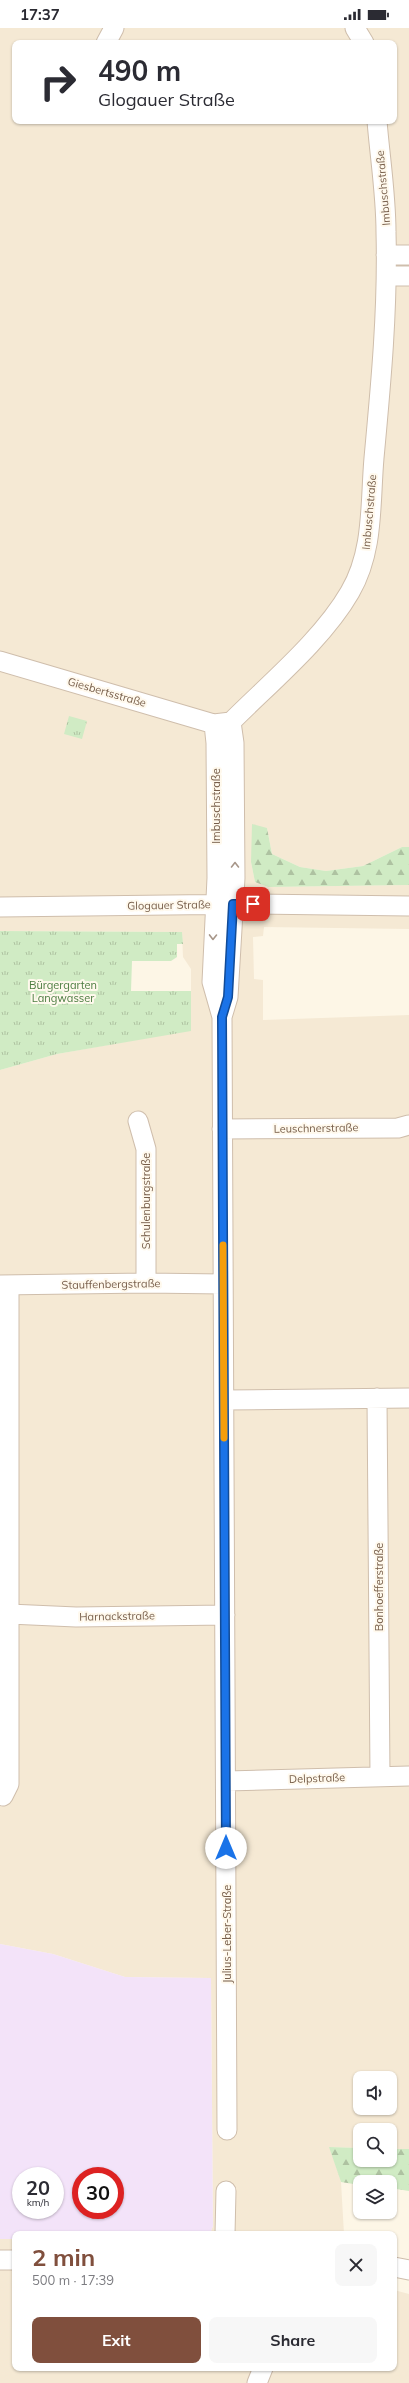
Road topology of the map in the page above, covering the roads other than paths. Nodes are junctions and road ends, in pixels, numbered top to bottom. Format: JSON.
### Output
{"nodes":[{"id":1,"x":114,"y":28,"type":"edge"},
{"id":2,"x":355,"y":28,"type":"edge"},
{"id":3,"x":108,"y":40,"type":"edge"},
{"id":4,"x":362,"y":40,"type":"edge"},
{"id":5,"x":377,"y":124,"type":"edge"},
{"id":6,"x":386,"y":255,"type":"junction"},
{"id":7,"x":409,"y":255,"type":"edge"},
{"id":8,"x":386,"y":276,"type":"junction"},
{"id":9,"x":409,"y":276,"type":"edge"},
{"id":10,"x":0,"y":661,"type":"edge"},
{"id":11,"x":222,"y":723,"type":"junction"},
{"id":12,"x":224,"y":904,"type":"junction"},
{"id":13,"x":409,"y":906,"type":"edge"},
{"id":14,"x":0,"y":907,"type":"edge"},
{"id":15,"x":138,"y":1121,"type":"dead end"},
{"id":16,"x":409,"y":1125,"type":"edge"},
{"id":17,"x":222,"y":1130,"type":"junction"},
{"id":18,"x":146,"y":1282,"type":"junction"},
{"id":19,"x":223,"y":1284,"type":"junction"},
{"id":20,"x":4,"y":1286,"type":"edge"},
{"id":21,"x":377,"y":1398,"type":"junction"},
{"id":22,"x":409,"y":1398,"type":"edge"},
{"id":23,"x":224,"y":1400,"type":"junction"},
{"id":24,"x":9,"y":1614,"type":"junction"},
{"id":25,"x":225,"y":1615,"type":"junction"},
{"id":26,"x":380,"y":1776,"type":"junction"},
{"id":27,"x":409,"y":1776,"type":"edge"},
{"id":28,"x":226,"y":1781,"type":"junction"},
{"id":29,"x":3,"y":1796,"type":"dead end"},
{"id":30,"x":228,"y":2130,"type":"dead end"},
{"id":31,"x":226,"y":2191,"type":"dead end"},
{"id":32,"x":225,"y":2231,"type":"edge"},
{"id":33,"x":0,"y":2260,"type":"edge"},
{"id":34,"x":12,"y":2260,"type":"edge"},
{"id":35,"x":397,"y":2268,"type":"edge"},
{"id":36,"x":409,"y":2270,"type":"edge"},
{"id":37,"x":262,"y":2371,"type":"edge"},
{"id":38,"x":257,"y":2383,"type":"edge"}],
"edges":[{"from":1,"to":3,"type":"street"},
{"from":2,"to":4,"type":"street"},
{"from":5,"to":6,"type":"street","name":"Imbuschstraße"},
{"from":6,"to":7,"type":"street"},
{"from":6,"to":8,"type":"street","name":"Imbuschstraße"},
{"from":8,"to":9,"type":"street"},
{"from":8,"to":11,"type":"street","name":"Imbuschstraße"},
{"from":10,"to":11,"type":"street","name":"Giesbertsstraße"},
{"from":11,"to":12,"type":"street","name":"Imbuschstraße"},
{"from":12,"to":13,"type":"street","name":"Glogauer Straße"},
{"from":12,"to":14,"type":"street","name":"Glogauer Straße"},
{"from":12,"to":17,"type":"street","name":"Julius-Leber-Straße"},
{"from":15,"to":18,"type":"street","name":"Schulenburgstraße"},
{"from":16,"to":17,"type":"street","name":"Leuschnerstraße"},
{"from":17,"to":19,"type":"street","name":"Julius-Leber-Straße"},
{"from":18,"to":19,"type":"street","name":"Stauffenbergstraße"},
{"from":18,"to":20,"type":"street","name":"Stauffenbergstraße"},
{"from":19,"to":23,"type":"street","name":"Julius-Leber-Straße"},
{"from":20,"to":24,"type":"street"},
{"from":21,"to":22,"type":"street"},
{"from":21,"to":23,"type":"street"},
{"from":21,"to":26,"type":"street","name":"Bonhoefferstraße"},
{"from":23,"to":25,"type":"street","name":"Julius-Leber-Straße"},
{"from":24,"to":25,"type":"street","name":"Harnackstraße"},
{"from":24,"to":29,"type":"street"},
{"from":25,"to":28,"type":"street","name":"Julius-Leber-Straße"},
{"from":26,"to":27,"type":"street","name":"Delpstraße"},
{"from":26,"to":28,"type":"street","name":"Delpstraße"},
{"from":28,"to":30,"type":"street","name":"Julius-Leber-Straße"},
{"from":31,"to":32,"type":"street"},
{"from":33,"to":34,"type":"street"},
{"from":35,"to":36,"type":"street"},
{"from":37,"to":38,"type":"street"}]}
